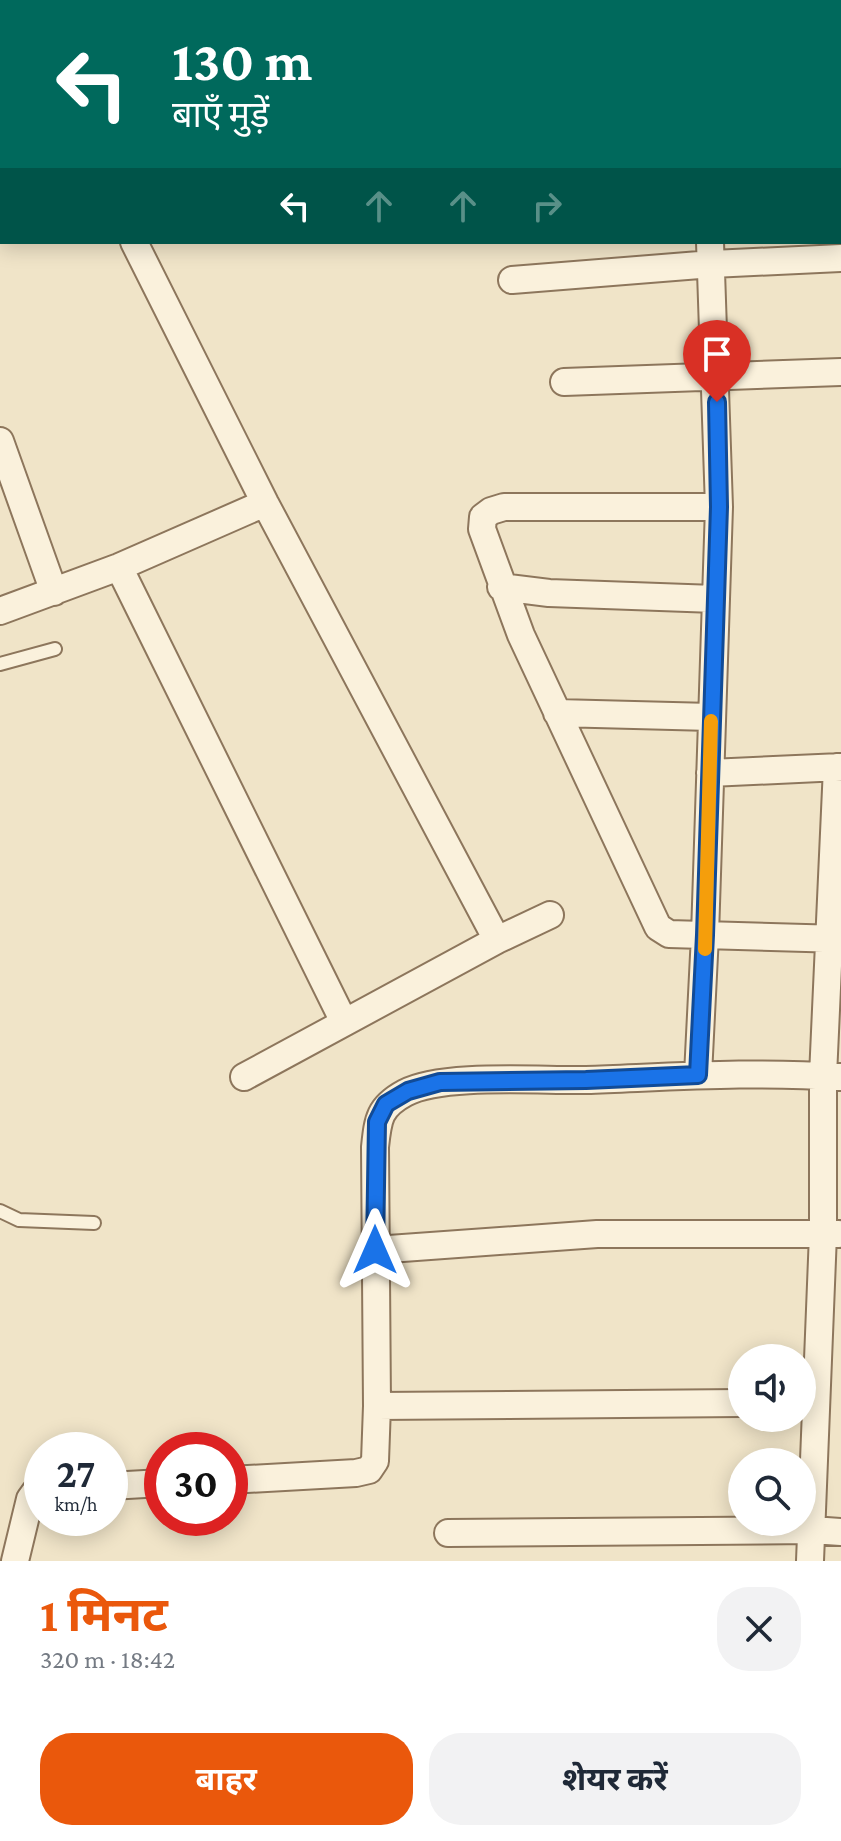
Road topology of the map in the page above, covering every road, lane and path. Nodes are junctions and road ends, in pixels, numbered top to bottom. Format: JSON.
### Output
{"nodes":[{"id":1,"x":135,"y":244,"type":"edge"},
{"id":2,"x":711,"y":253,"type":"edge"},
{"id":3,"x":841,"y":258,"type":"edge"},
{"id":4,"x":512,"y":280,"type":"dead end"},
{"id":5,"x":841,"y":372,"type":"edge"},
{"id":6,"x":716,"y":376,"type":"junction"},
{"id":7,"x":564,"y":382,"type":"dead end"},
{"id":8,"x":0,"y":441,"type":"edge"},
{"id":9,"x":265,"y":503,"type":"junction"},
{"id":10,"x":719,"y":507,"type":"junction"},
{"id":11,"x":119,"y":567,"type":"junction"},
{"id":12,"x":501,"y":587,"type":"junction"},
{"id":13,"x":54,"y":592,"type":"junction"},
{"id":14,"x":715,"y":599,"type":"junction"},
{"id":15,"x":0,"y":611,"type":"edge"},
{"id":16,"x":55,"y":649,"type":"dead end"},
{"id":17,"x":0,"y":664,"type":"edge"},
{"id":18,"x":557,"y":713,"type":"junction"},
{"id":19,"x":711,"y":717,"type":"junction"},
{"id":20,"x":839,"y":767,"type":"edge"},
{"id":21,"x":710,"y":773,"type":"junction"},
{"id":22,"x":550,"y":915,"type":"dead end"},
{"id":23,"x":705,"y":935,"type":"junction"},
{"id":24,"x":835,"y":939,"type":"edge"},
{"id":25,"x":497,"y":940,"type":"junction"},
{"id":26,"x":344,"y":1022,"type":"junction"},
{"id":27,"x":698,"y":1075,"type":"junction"},
{"id":28,"x":244,"y":1077,"type":"dead end"},
{"id":29,"x":832,"y":1077,"type":"edge"},
{"id":30,"x":0,"y":1211,"type":"edge"},
{"id":31,"x":94,"y":1223,"type":"dead end"},
{"id":32,"x":832,"y":1234,"type":"edge"},
{"id":33,"x":375,"y":1250,"type":"junction"},
{"id":34,"x":816,"y":1347,"type":"edge"},
{"id":35,"x":728,"y":1403,"type":"edge"},
{"id":36,"x":377,"y":1406,"type":"junction"},
{"id":37,"x":248,"y":1479,"type":"edge"},
{"id":38,"x":24,"y":1524,"type":"edge"},
{"id":39,"x":816,"y":1530,"type":"edge"},
{"id":40,"x":728,"y":1531,"type":"edge"},
{"id":41,"x":841,"y":1532,"type":"edge"},
{"id":42,"x":448,"y":1533,"type":"dead end"},
{"id":43,"x":812,"y":1536,"type":"edge"},
{"id":44,"x":15,"y":1561,"type":"edge"},
{"id":45,"x":810,"y":1561,"type":"edge"}],
"edges":[{"from":1,"to":9,"type":"street"},
{"from":2,"to":3,"type":"street"},
{"from":2,"to":4,"type":"street"},
{"from":2,"to":6,"type":"street"},
{"from":5,"to":6,"type":"street"},
{"from":6,"to":7,"type":"street"},
{"from":6,"to":10,"type":"street"},
{"from":8,"to":13,"type":"street"},
{"from":9,"to":11,"type":"street"},
{"from":9,"to":25,"type":"street"},
{"from":10,"to":12,"type":"street"},
{"from":10,"to":14,"type":"street"},
{"from":11,"to":13,"type":"street"},
{"from":11,"to":26,"type":"street"},
{"from":12,"to":14,"type":"street"},
{"from":12,"to":18,"type":"street"},
{"from":13,"to":15,"type":"street"},
{"from":14,"to":19,"type":"street"},
{"from":16,"to":17,"type":"lane"},
{"from":18,"to":19,"type":"street"},
{"from":18,"to":23,"type":"street"},
{"from":19,"to":21,"type":"street"},
{"from":20,"to":21,"type":"street"},
{"from":20,"to":24,"type":"street"},
{"from":21,"to":23,"type":"street"},
{"from":22,"to":25,"type":"street"},
{"from":23,"to":24,"type":"street"},
{"from":23,"to":27,"type":"street"},
{"from":24,"to":29,"type":"street"},
{"from":25,"to":26,"type":"street"},
{"from":26,"to":28,"type":"street"},
{"from":27,"to":29,"type":"street"},
{"from":27,"to":33,"type":"street"},
{"from":29,"to":32,"type":"street"},
{"from":30,"to":31,"type":"lane"},
{"from":32,"to":33,"type":"street"},
{"from":32,"to":34,"type":"street"},
{"from":33,"to":36,"type":"street"},
{"from":35,"to":36,"type":"street"},
{"from":36,"to":37,"type":"street"},
{"from":38,"to":44,"type":"street"},
{"from":39,"to":41,"type":"street"},
{"from":40,"to":42,"type":"street"},
{"from":43,"to":45,"type":"street"}]}
